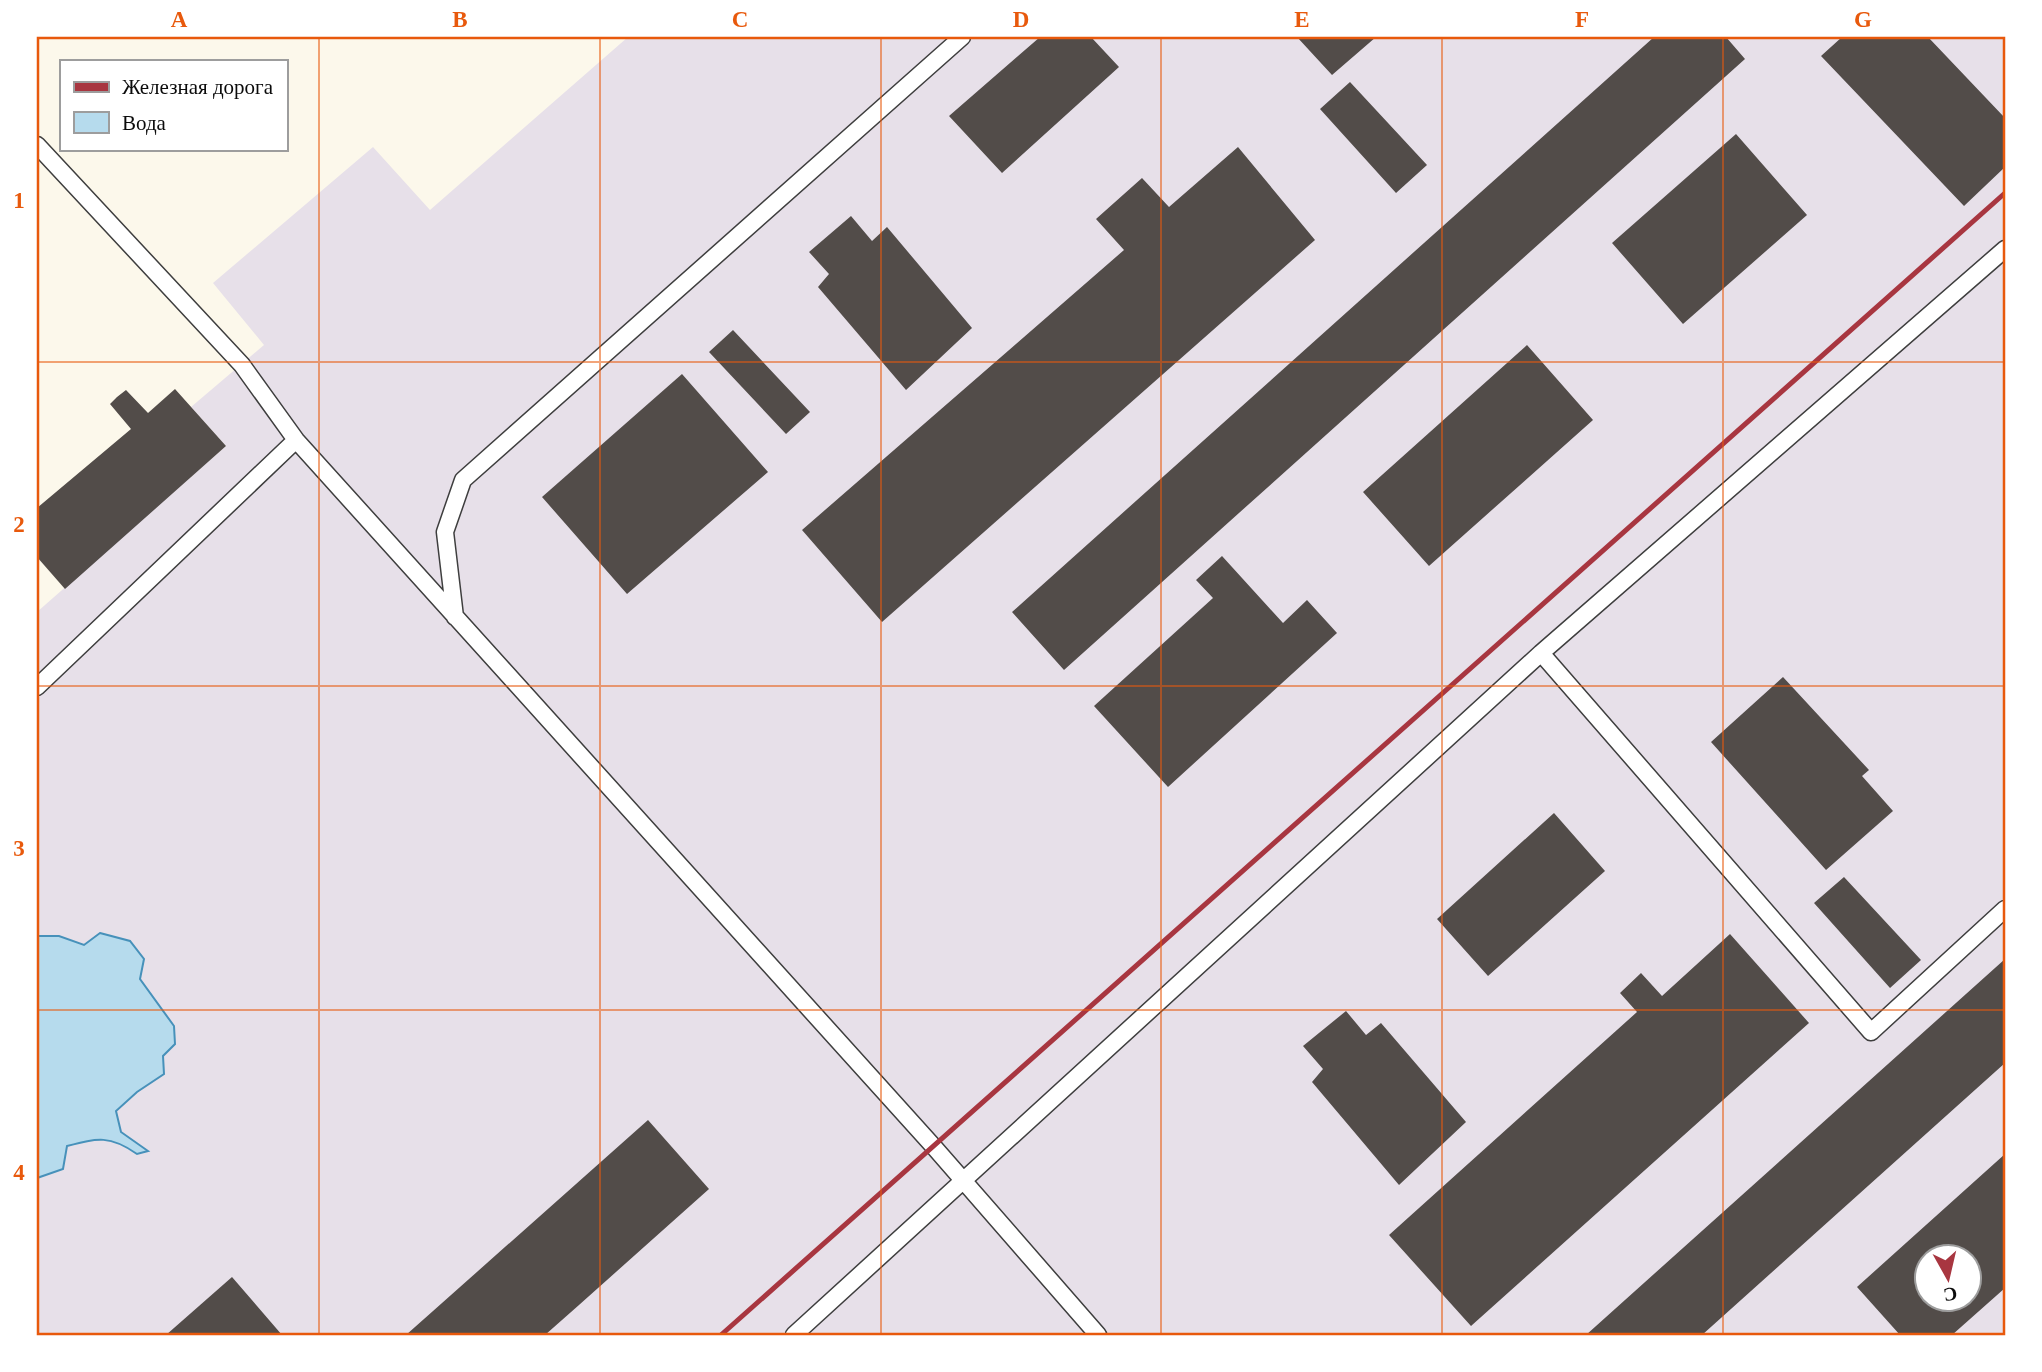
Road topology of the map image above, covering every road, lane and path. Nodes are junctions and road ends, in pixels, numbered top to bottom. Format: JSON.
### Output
{"nodes":[{"id":1,"x":962,"y":37,"type":"edge"},
{"id":2,"x":37,"y":145,"type":"edge"},
{"id":3,"x":2005,"y":249,"type":"edge"},
{"id":4,"x":296,"y":440,"type":"junction"},
{"id":5,"x":455,"y":617,"type":"junction"},
{"id":6,"x":1541,"y":653,"type":"junction"},
{"id":7,"x":37,"y":687,"type":"edge"},
{"id":8,"x":2005,"y":909,"type":"edge"},
{"id":9,"x":964,"y":1182,"type":"junction"},
{"id":10,"x":794,"y":1335,"type":"edge"},
{"id":11,"x":1098,"y":1335,"type":"edge"}],
"edges":[{"from":1,"to":5,"type":"lane"},
{"from":2,"to":4,"type":"lane"},
{"from":3,"to":6,"type":"lane"},
{"from":4,"to":5,"type":"lane"},
{"from":4,"to":7,"type":"lane"},
{"from":5,"to":9,"type":"lane"},
{"from":6,"to":8,"type":"lane"},
{"from":6,"to":9,"type":"lane"},
{"from":9,"to":10,"type":"lane"},
{"from":9,"to":11,"type":"lane"}]}
